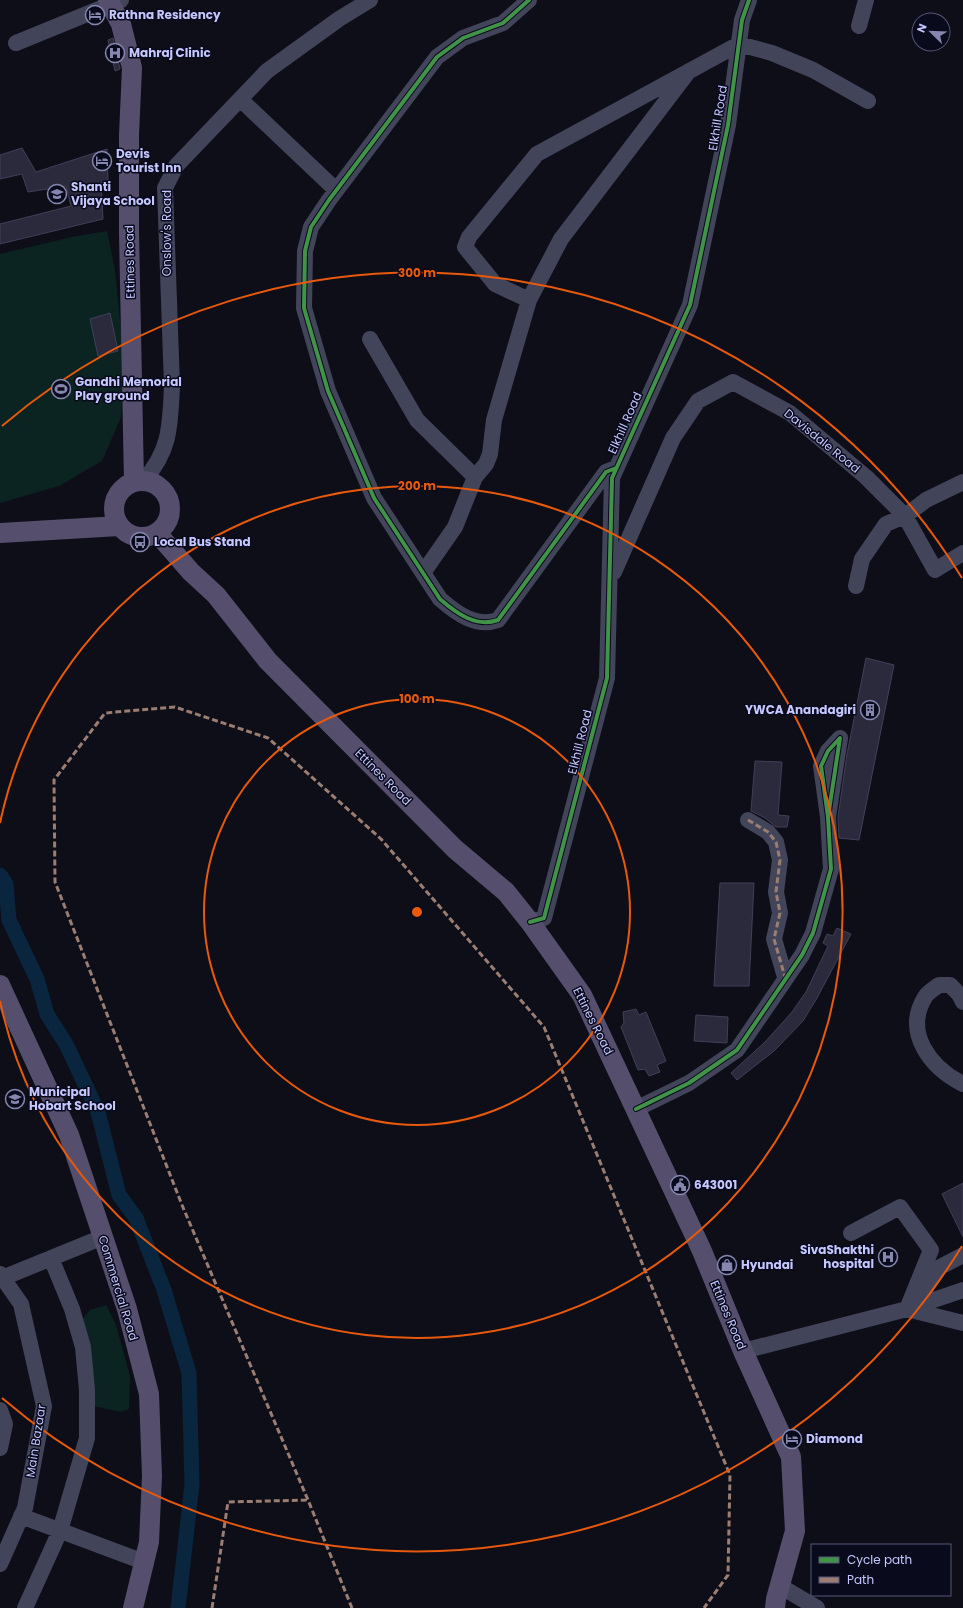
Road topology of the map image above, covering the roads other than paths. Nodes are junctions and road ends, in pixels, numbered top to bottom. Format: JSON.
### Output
{"nodes":[{"id":1,"x":370,"y":0,"type":"edge"},
{"id":2,"x":529,"y":0,"type":"edge"},
{"id":3,"x":749,"y":0,"type":"edge"},
{"id":4,"x":866,"y":0,"type":"edge"},
{"id":5,"x":114,"y":2,"type":"edge"},
{"id":6,"x":859,"y":26,"type":"dead end"},
{"id":7,"x":16,"y":43,"type":"dead end"},
{"id":8,"x":739,"y":44,"type":"junction"},
{"id":9,"x":689,"y":71,"type":"junction"},
{"id":10,"x":240,"y":99,"type":"junction"},
{"id":11,"x":868,"y":101,"type":"dead end"},
{"id":12,"x":336,"y":190,"type":"junction"},
{"id":13,"x":529,"y":300,"type":"junction"},
{"id":14,"x":370,"y":339,"type":"dead end"},
{"id":15,"x":616,"y":468,"type":"junction"},
{"id":16,"x":475,"y":477,"type":"junction"},
{"id":17,"x":139,"y":481,"type":"junction"},
{"id":18,"x":963,"y":482,"type":"edge"},
{"id":19,"x":905,"y":516,"type":"junction"},
{"id":20,"x":119,"y":526,"type":"junction"},
{"id":21,"x":0,"y":533,"type":"edge"},
{"id":22,"x":157,"y":533,"type":"junction"},
{"id":23,"x":963,"y":553,"type":"edge"},
{"id":24,"x":423,"y":573,"type":"junction"},
{"id":25,"x":610,"y":581,"type":"junction"},
{"id":26,"x":856,"y":586,"type":"dead end"},
{"id":27,"x":828,"y":817,"type":"dead end"},
{"id":28,"x":748,"y":820,"type":"dead end"},
{"id":29,"x":530,"y":922,"type":"junction"},
{"id":30,"x":785,"y":977,"type":"junction"},
{"id":31,"x":0,"y":985,"type":"edge"},
{"id":32,"x":963,"y":1002,"type":"edge"},
{"id":33,"x":963,"y":1084,"type":"edge"},
{"id":34,"x":636,"y":1109,"type":"junction"},
{"id":35,"x":851,"y":1233,"type":"dead end"},
{"id":36,"x":103,"y":1237,"type":"junction"},
{"id":37,"x":963,"y":1255,"type":"edge"},
{"id":38,"x":51,"y":1258,"type":"junction"},
{"id":39,"x":1,"y":1277,"type":"edge"},
{"id":40,"x":963,"y":1290,"type":"edge"},
{"id":41,"x":910,"y":1308,"type":"junction"},
{"id":42,"x":963,"y":1323,"type":"edge"},
{"id":43,"x":744,"y":1351,"type":"junction"},
{"id":44,"x":0,"y":1410,"type":"edge"},
{"id":45,"x":0,"y":1448,"type":"edge"},
{"id":46,"x":21,"y":1516,"type":"junction"},
{"id":47,"x":60,"y":1531,"type":"junction"},
{"id":48,"x":144,"y":1562,"type":"junction"},
{"id":49,"x":0,"y":1564,"type":"edge"},
{"id":50,"x":780,"y":1586,"type":"junction"},
{"id":51,"x":25,"y":1608,"type":"edge"},
{"id":52,"x":133,"y":1608,"type":"edge"},
{"id":53,"x":775,"y":1608,"type":"edge"},
{"id":54,"x":817,"y":1608,"type":"edge"}],
"edges":[{"from":1,"to":10,"type":"street","name":"Onslow's Road"},
{"from":2,"to":12,"type":"street"},
{"from":3,"to":8,"type":"street","name":"Elkhill Road"},
{"from":4,"to":6,"type":"street"},
{"from":5,"to":7,"type":"street"},
{"from":5,"to":17,"type":"main road","name":"Ettines Road"},
{"from":8,"to":9,"type":"street"},
{"from":8,"to":11,"type":"street"},
{"from":8,"to":15,"type":"street","name":"Elkhill Road"},
{"from":9,"to":13,"type":"street"},
{"from":9,"to":13,"type":"street"},
{"from":10,"to":12,"type":"street"},
{"from":10,"to":17,"type":"street","name":"Onslow's Road"},
{"from":12,"to":24,"type":"street"},
{"from":13,"to":16,"type":"street"},
{"from":14,"to":16,"type":"street"},
{"from":15,"to":24,"type":"street"},
{"from":15,"to":25,"type":"street","name":"Elkhill Road"},
{"from":16,"to":24,"type":"street"},
{"from":17,"to":20,"type":"main road"},
{"from":17,"to":22,"type":"main road"},
{"from":18,"to":19,"type":"street"},
{"from":19,"to":23,"type":"street"},
{"from":19,"to":25,"type":"street","name":"Davisdale Road"},
{"from":19,"to":26,"type":"street"},
{"from":20,"to":21,"type":"main road"},
{"from":20,"to":22,"type":"main road"},
{"from":22,"to":29,"type":"main road","name":"Ettines Road"},
{"from":25,"to":29,"type":"street","name":"Elkhill Road"},
{"from":27,"to":30,"type":"street"},
{"from":28,"to":30,"type":"street"},
{"from":29,"to":34,"type":"main road","name":"Ettines Road"},
{"from":30,"to":34,"type":"street"},
{"from":31,"to":36,"type":"main road","name":"Commercial Road"},
{"from":32,"to":33,"type":"street"},
{"from":34,"to":43,"type":"main road","name":"Ettines Road"},
{"from":35,"to":41,"type":"street"},
{"from":36,"to":38,"type":"street"},
{"from":36,"to":48,"type":"main road","name":"Commercial Road"},
{"from":37,"to":41,"type":"street"},
{"from":38,"to":39,"type":"street"},
{"from":38,"to":47,"type":"street"},
{"from":39,"to":46,"type":"street","name":"Main Bazaar"},
{"from":40,"to":41,"type":"street"},
{"from":41,"to":42,"type":"street"},
{"from":41,"to":43,"type":"street"},
{"from":43,"to":50,"type":"main road","name":"Ettines Road"},
{"from":44,"to":45,"type":"street"},
{"from":46,"to":47,"type":"street"},
{"from":46,"to":49,"type":"street","name":"Main Bazaar"},
{"from":47,"to":48,"type":"street"},
{"from":47,"to":51,"type":"street"},
{"from":48,"to":52,"type":"main road","name":"Commercial Road"},
{"from":50,"to":53,"type":"main road","name":"Ettines Road"},
{"from":50,"to":54,"type":"street"}]}
